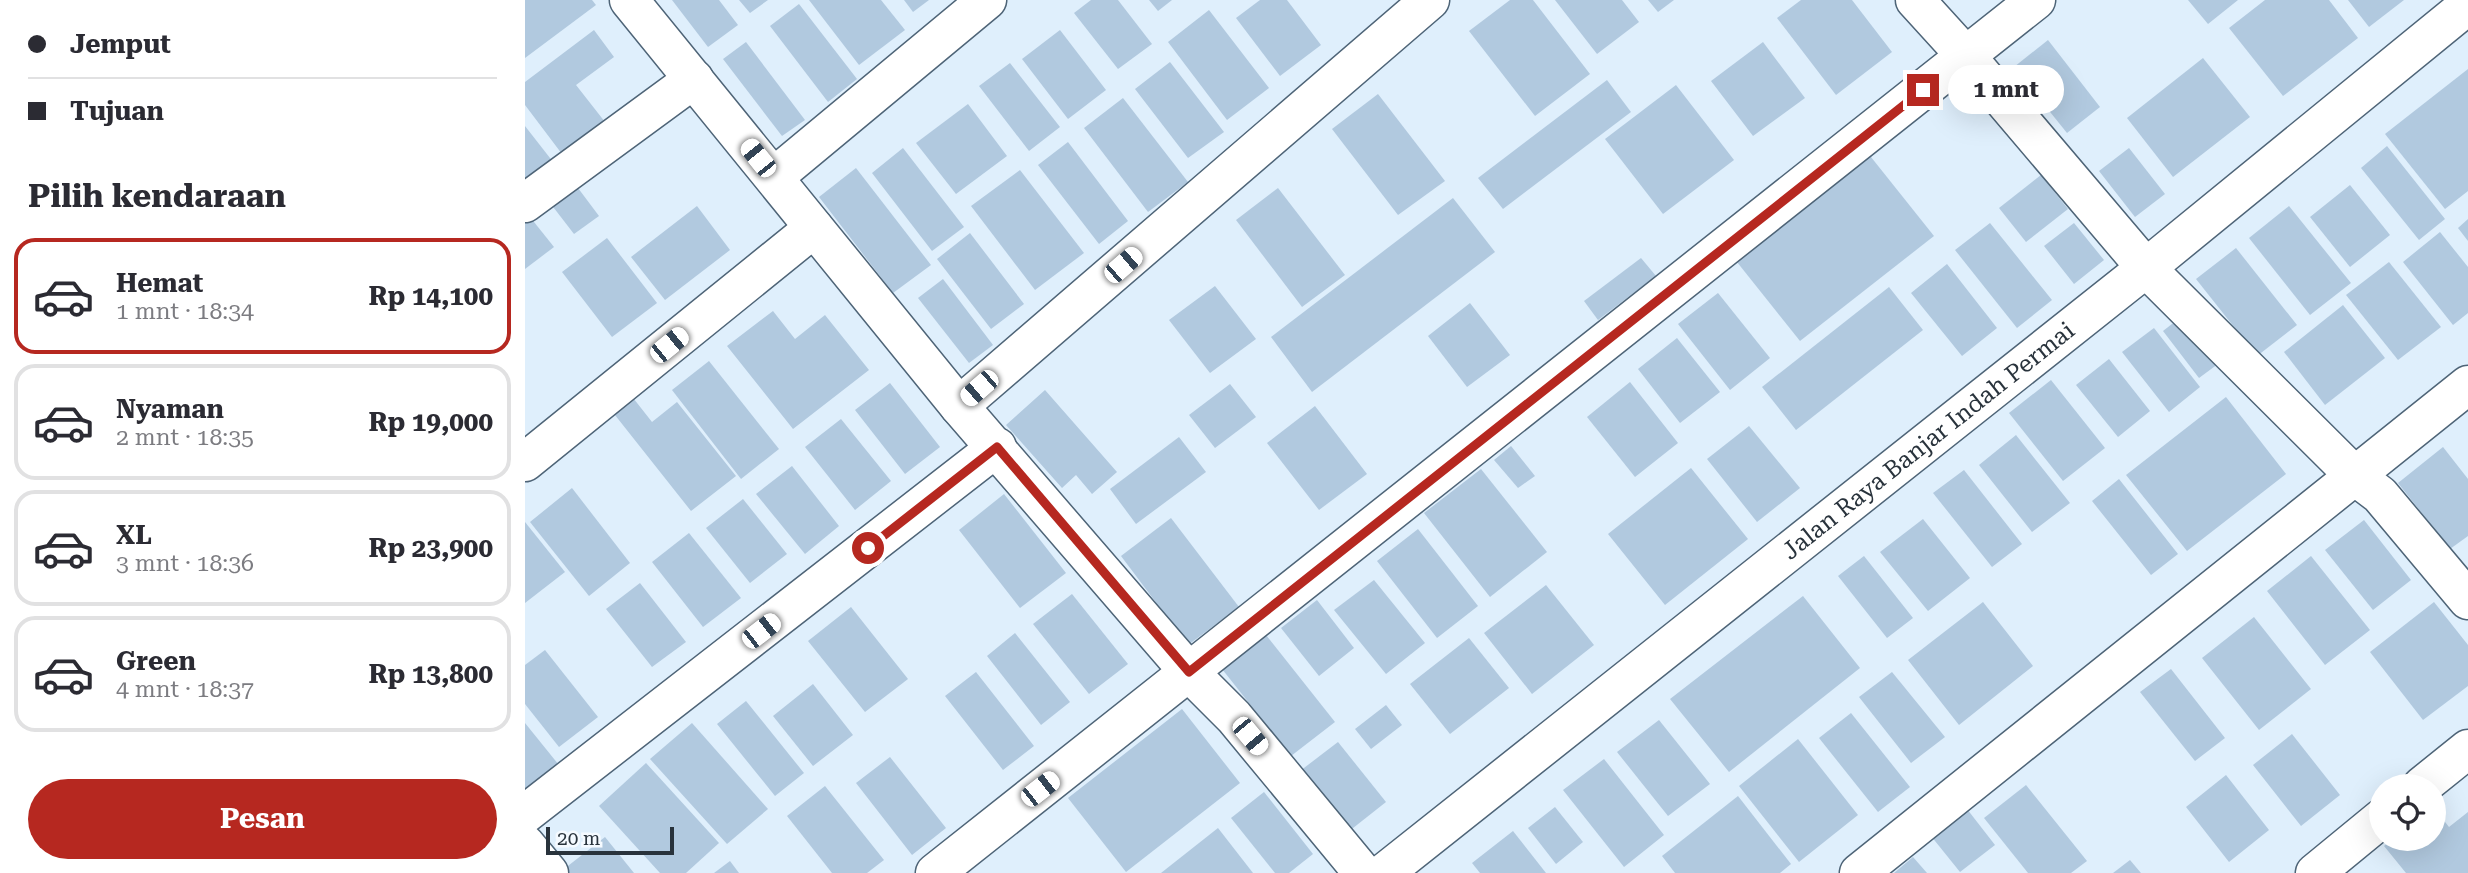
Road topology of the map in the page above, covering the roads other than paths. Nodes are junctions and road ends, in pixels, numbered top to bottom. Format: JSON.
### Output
{"nodes":[{"id":1,"x":629,"y":0,"type":"edge"},
{"id":2,"x":987,"y":0,"type":"edge"},
{"id":3,"x":1430,"y":0,"type":"edge"},
{"id":4,"x":1915,"y":0,"type":"edge"},
{"id":5,"x":2036,"y":0,"type":"edge"},
{"id":6,"x":2468,"y":5,"type":"edge"},
{"id":7,"x":1966,"y":56,"type":"junction"},
{"id":8,"x":694,"y":79,"type":"junction"},
{"id":9,"x":774,"y":177,"type":"junction"},
{"id":10,"x":525,"y":202,"type":"edge"},
{"id":11,"x":814,"y":228,"type":"junction"},
{"id":12,"x":2146,"y":268,"type":"junction"},
{"id":13,"x":2468,"y":385,"type":"edge"},
{"id":14,"x":959,"y":406,"type":"junction"},
{"id":15,"x":997,"y":447,"type":"junction"},
{"id":16,"x":525,"y":462,"type":"edge"},
{"id":17,"x":2355,"y":476,"type":"junction"},
{"id":18,"x":2468,"y":600,"type":"edge"},
{"id":19,"x":1189,"y":672,"type":"junction"},
{"id":20,"x":2468,"y":749,"type":"edge"},
{"id":21,"x":2437,"y":774,"type":"edge"},
{"id":22,"x":525,"y":814,"type":"edge"},
{"id":23,"x":2369,"y":829,"type":"edge"},
{"id":24,"x":525,"y":844,"type":"edge"},
{"id":25,"x":549,"y":873,"type":"edge"},
{"id":26,"x":935,"y":873,"type":"edge"},
{"id":27,"x":1363,"y":873,"type":"edge"},
{"id":28,"x":1384,"y":873,"type":"edge"},
{"id":29,"x":1860,"y":873,"type":"edge"},
{"id":30,"x":2315,"y":873,"type":"edge"}],
"edges":[{"from":1,"to":8,"type":"street"},
{"from":2,"to":9,"type":"street"},
{"from":3,"to":14,"type":"street"},
{"from":4,"to":7,"type":"street"},
{"from":5,"to":7,"type":"street"},
{"from":6,"to":12,"type":"street","name":"Jalan Raya Banjar Indah Permai"},
{"from":7,"to":12,"type":"street"},
{"from":7,"to":19,"type":"street"},
{"from":8,"to":9,"type":"street"},
{"from":8,"to":10,"type":"street"},
{"from":9,"to":11,"type":"street"},
{"from":11,"to":14,"type":"street"},
{"from":11,"to":16,"type":"street"},
{"from":12,"to":17,"type":"street"},
{"from":12,"to":28,"type":"street","name":"Jalan Raya Banjar Indah Permai"},
{"from":13,"to":17,"type":"street"},
{"from":14,"to":15,"type":"street"},
{"from":15,"to":19,"type":"street"},
{"from":15,"to":22,"type":"street"},
{"from":17,"to":18,"type":"street"},
{"from":17,"to":29,"type":"street"},
{"from":19,"to":26,"type":"street"},
{"from":19,"to":27,"type":"street"},
{"from":20,"to":21,"type":"street"},
{"from":23,"to":30,"type":"street"},
{"from":24,"to":25,"type":"street"}]}
